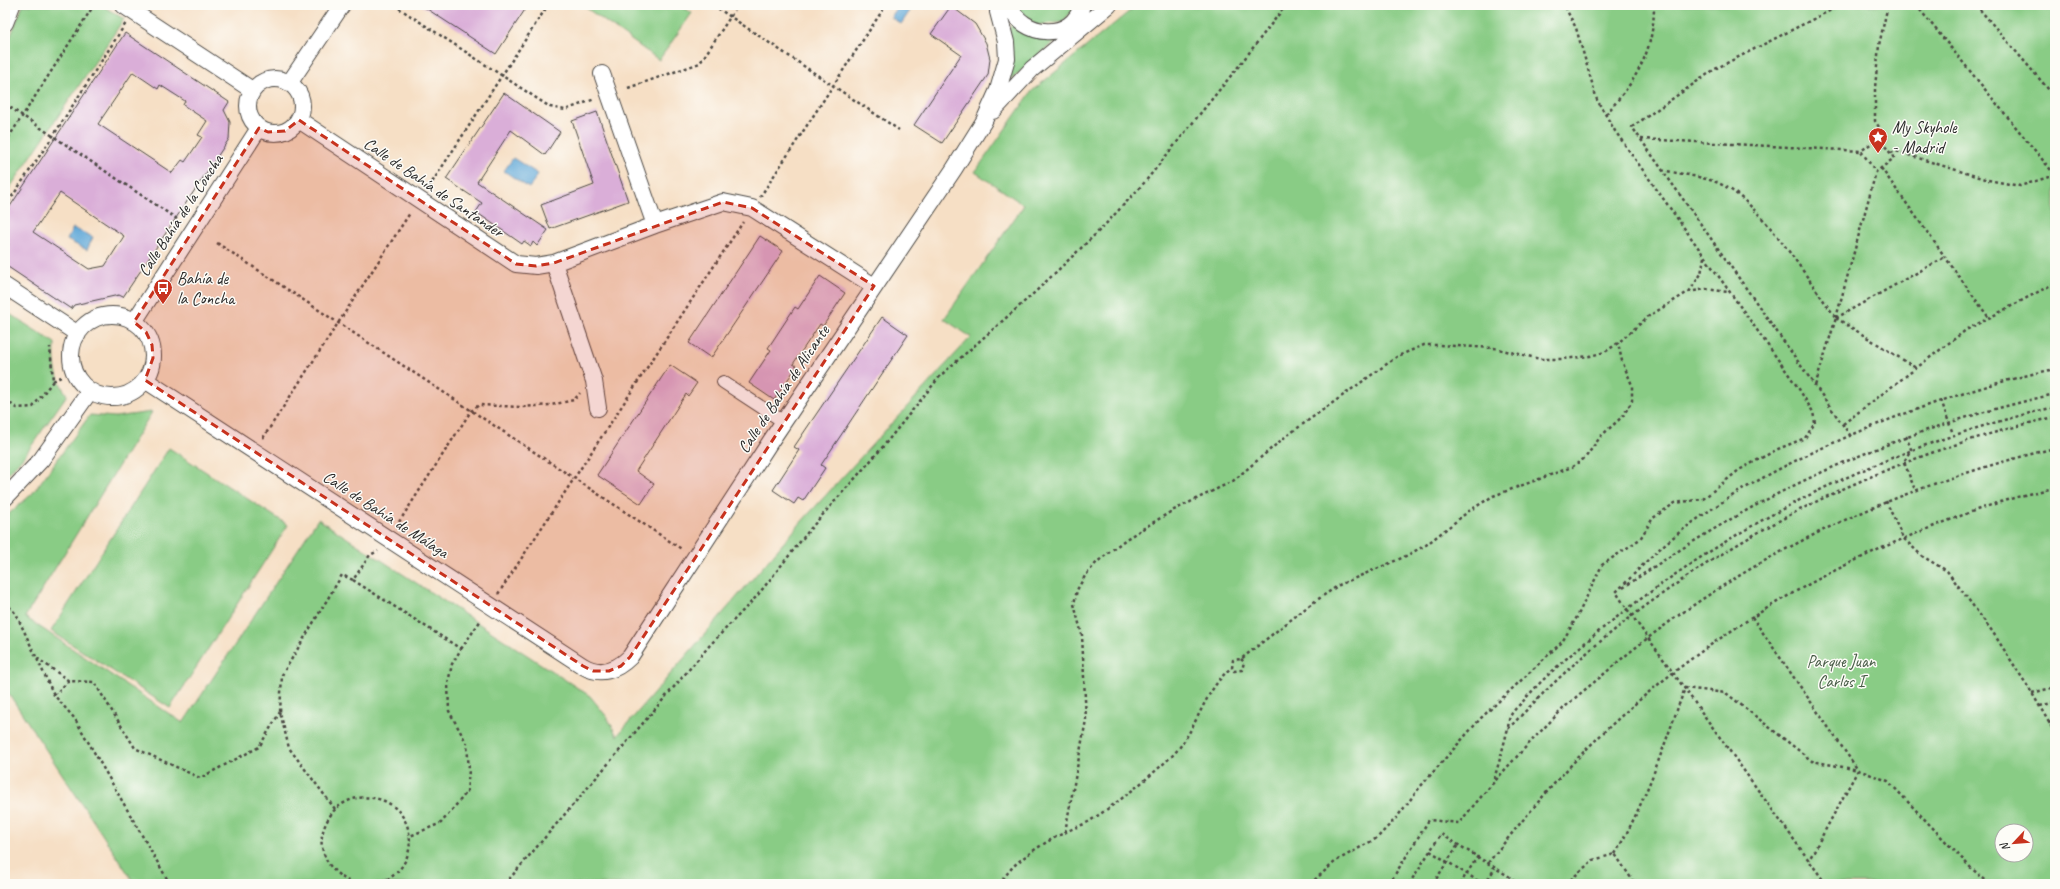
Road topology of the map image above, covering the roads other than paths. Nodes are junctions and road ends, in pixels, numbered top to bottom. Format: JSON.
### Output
{"nodes":[{"id":1,"x":12,"y":5,"type":"edge"},
{"id":2,"x":123,"y":5,"type":"edge"},
{"id":3,"x":342,"y":5,"type":"edge"},
{"id":4,"x":1082,"y":5,"type":"edge"},
{"id":5,"x":1109,"y":5,"type":"edge"},
{"id":6,"x":1001,"y":7,"type":"edge"},
{"id":7,"x":5,"y":23,"type":"edge"},
{"id":8,"x":1076,"y":24,"type":"junction"},
{"id":9,"x":602,"y":74,"type":"dead end"},
{"id":10,"x":290,"y":82,"type":"junction"},
{"id":11,"x":252,"y":90,"type":"junction"},
{"id":12,"x":300,"y":120,"type":"junction"},
{"id":13,"x":984,"y":121,"type":"junction"},
{"id":14,"x":259,"y":128,"type":"junction"},
{"id":15,"x":655,"y":225,"type":"junction"},
{"id":16,"x":554,"y":263,"type":"junction"},
{"id":17,"x":5,"y":286,"type":"edge"},
{"id":18,"x":874,"y":286,"type":"junction"},
{"id":19,"x":134,"y":322,"type":"junction"},
{"id":20,"x":78,"y":334,"type":"junction"},
{"id":21,"x":145,"y":380,"type":"junction"},
{"id":22,"x":723,"y":382,"type":"dead end"},
{"id":23,"x":90,"y":391,"type":"junction"},
{"id":24,"x":598,"y":408,"type":"dead end"},
{"id":25,"x":784,"y":422,"type":"junction"},
{"id":26,"x":5,"y":498,"type":"edge"},
{"id":27,"x":609,"y":671,"type":"joint"}],
"edges":[{"from":1,"to":7,"type":"street"},
{"from":2,"to":11,"type":"street"},
{"from":3,"to":10,"type":"street"},
{"from":4,"to":8,"type":"street"},
{"from":5,"to":8,"type":"street"},
{"from":6,"to":8,"type":"street"},
{"from":6,"to":13,"type":"street","name":"Calle de Bahía de Alicante"},
{"from":8,"to":13,"type":"street","name":"Calle de Bahía de Alicante"},
{"from":9,"to":15,"type":"street"},
{"from":10,"to":11,"type":"street"},
{"from":10,"to":12,"type":"street"},
{"from":11,"to":14,"type":"street"},
{"from":12,"to":14,"type":"street"},
{"from":12,"to":16,"type":"street","name":"Calle de Bahía de Santander"},
{"from":13,"to":18,"type":"street","name":"Calle de Bahía de Alicante"},
{"from":14,"to":19,"type":"street","name":"Calle Bahía de la Concha"},
{"from":15,"to":16,"type":"street","name":"Calle de Bahía de Santander"},
{"from":15,"to":18,"type":"street","name":"Calle de Bahía de Santander"},
{"from":16,"to":24,"type":"street"},
{"from":17,"to":20,"type":"street"},
{"from":18,"to":25,"type":"street","name":"Calle de Bahía de Alicante"},
{"from":19,"to":20,"type":"street"},
{"from":19,"to":21,"type":"street"},
{"from":20,"to":23,"type":"street"},
{"from":21,"to":23,"type":"street"},
{"from":21,"to":27,"type":"street","name":"Calle de Bahía de Málaga"},
{"from":22,"to":25,"type":"street"},
{"from":23,"to":26,"type":"street"},
{"from":25,"to":27,"type":"street","name":"Calle de Bahía de Alicante"}]}
